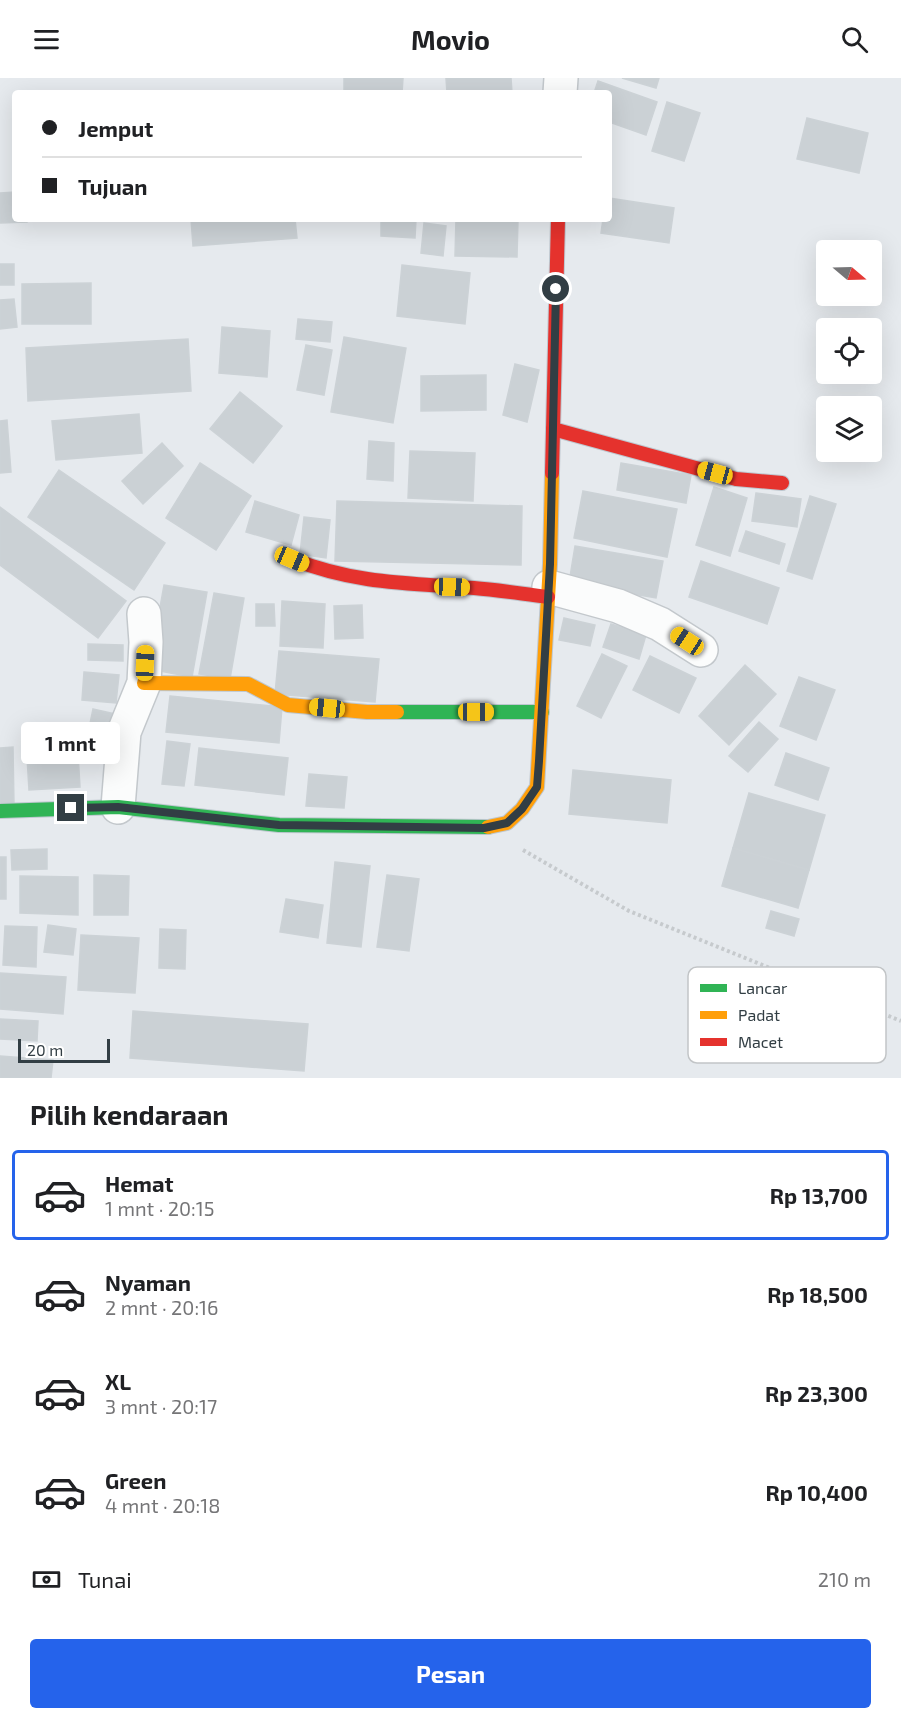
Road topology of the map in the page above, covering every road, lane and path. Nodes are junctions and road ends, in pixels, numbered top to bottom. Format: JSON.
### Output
{"nodes":[{"id":1,"x":558,"y":222,"type":"edge"},
{"id":2,"x":553,"y":429,"type":"junction"},
{"id":3,"x":782,"y":483,"type":"dead end"},
{"id":4,"x":292,"y":559,"type":"dead end"},
{"id":5,"x":548,"y":592,"type":"junction"},
{"id":6,"x":144,"y":614,"type":"dead end"},
{"id":7,"x":701,"y":650,"type":"dead end"},
{"id":8,"x":144,"y":683,"type":"junction"},
{"id":9,"x":542,"y":712,"type":"junction"},
{"id":10,"x":118,"y":807,"type":"junction"},
{"id":11,"x":0,"y":811,"type":"edge"},
{"id":12,"x":484,"y":828,"type":"junction"},
{"id":13,"x":767,"y":967,"type":"edge"},
{"id":14,"x":886,"y":1015,"type":"edge"},
{"id":15,"x":901,"y":1021,"type":"edge"}],
"edges":[{"from":1,"to":2,"type":"street"},
{"from":2,"to":3,"type":"street"},
{"from":2,"to":5,"type":"street"},
{"from":4,"to":5,"type":"street"},
{"from":5,"to":7,"type":"street"},
{"from":5,"to":9,"type":"street"},
{"from":6,"to":8,"type":"street"},
{"from":8,"to":9,"type":"street"},
{"from":8,"to":10,"type":"street"},
{"from":9,"to":12,"type":"street"},
{"from":10,"to":11,"type":"street"},
{"from":10,"to":12,"type":"street"},
{"from":12,"to":13,"type":"path"},
{"from":14,"to":15,"type":"path"}]}
